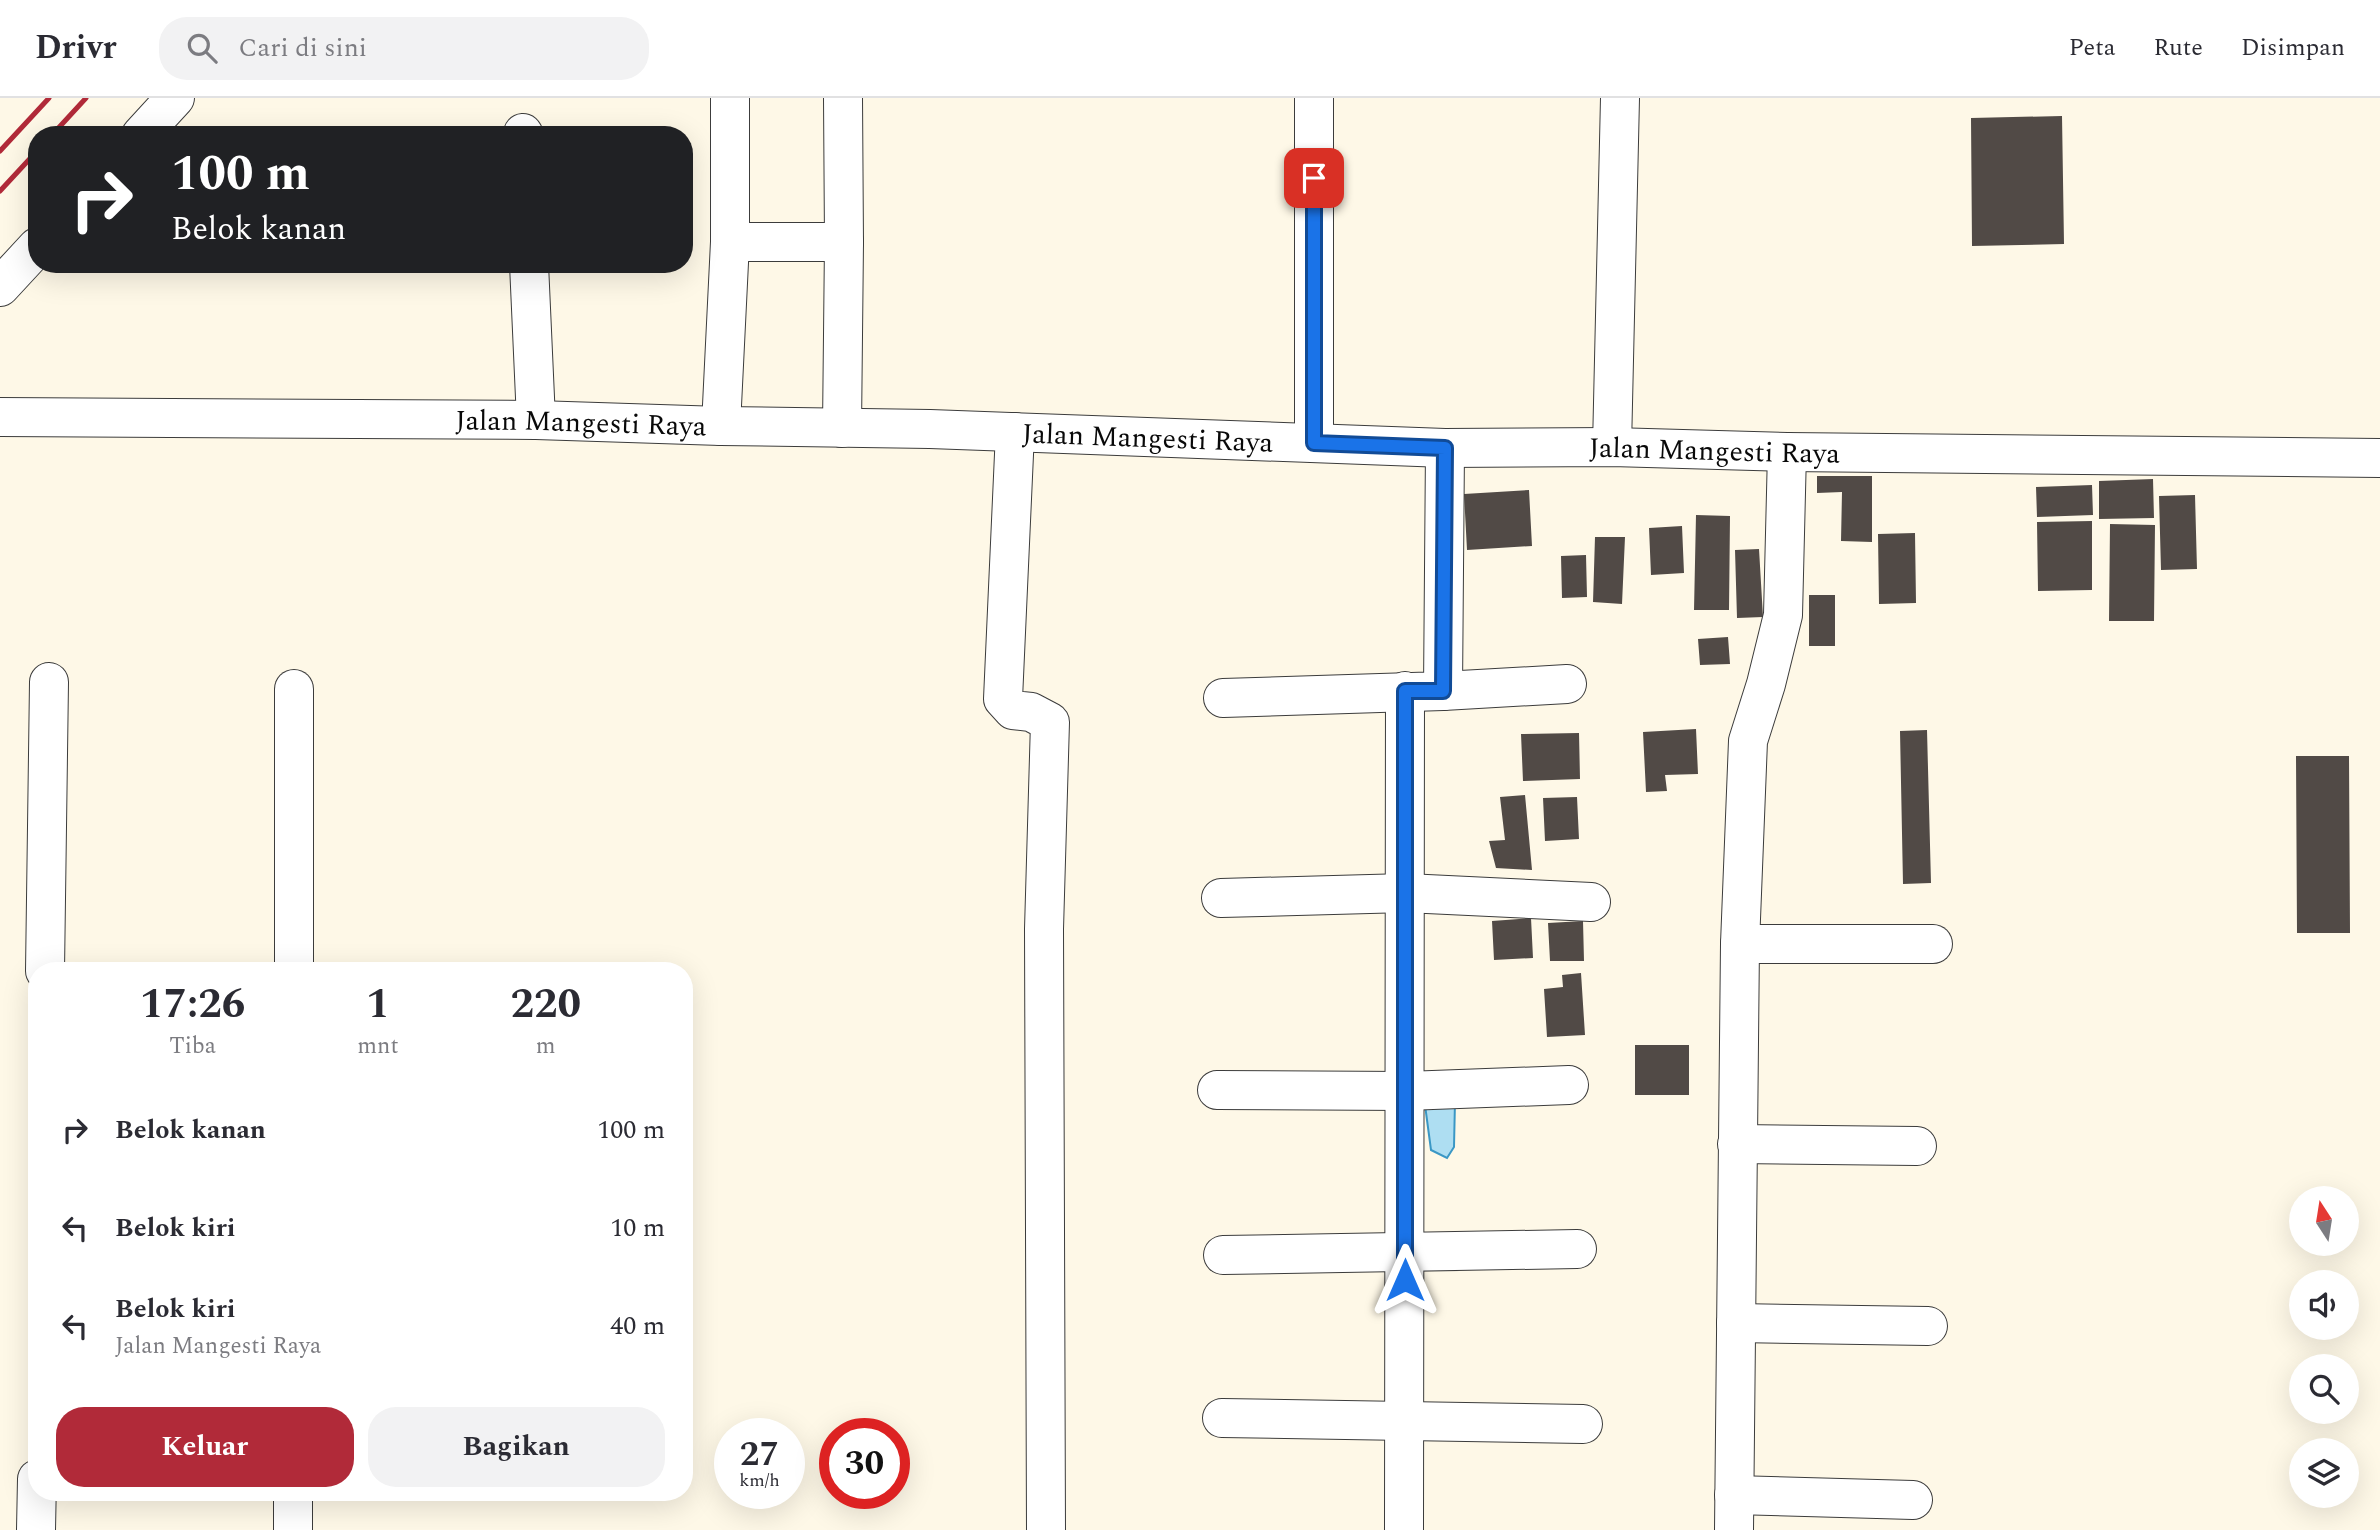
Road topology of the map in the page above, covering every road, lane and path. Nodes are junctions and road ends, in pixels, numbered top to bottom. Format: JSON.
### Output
{"nodes":[{"id":1,"x":175,"y":98,"type":"edge"},
{"id":2,"x":730,"y":98,"type":"edge"},
{"id":3,"x":843,"y":98,"type":"edge"},
{"id":4,"x":1314,"y":98,"type":"edge"},
{"id":5,"x":1620,"y":98,"type":"edge"},
{"id":6,"x":149,"y":126,"type":"edge"},
{"id":7,"x":730,"y":242,"type":"junction"},
{"id":8,"x":844,"y":242,"type":"junction"},
{"id":9,"x":28,"y":257,"type":"edge"},
{"id":10,"x":529,"y":273,"type":"edge"},
{"id":11,"x":0,"y":287,"type":"edge"},
{"id":12,"x":0,"y":417,"type":"edge"},
{"id":13,"x":536,"y":420,"type":"junction"},
{"id":14,"x":721,"y":426,"type":"junction"},
{"id":15,"x":842,"y":428,"type":"junction"},
{"id":16,"x":1015,"y":432,"type":"junction"},
{"id":17,"x":1314,"y":443,"type":"junction"},
{"id":18,"x":1612,"y":447,"type":"junction"},
{"id":19,"x":1445,"y":448,"type":"junction"},
{"id":20,"x":1787,"y":452,"type":"junction"},
{"id":21,"x":2380,"y":458,"type":"edge"},
{"id":22,"x":49,"y":682,"type":"dead end"},
{"id":23,"x":1566,"y":684,"type":"dead end"},
{"id":24,"x":294,"y":689,"type":"dead end"},
{"id":25,"x":1405,"y":691,"type":"junction"},
{"id":26,"x":1443,"y":691,"type":"junction"},
{"id":27,"x":1223,"y":698,"type":"dead end"},
{"id":28,"x":1406,"y":893,"type":"junction"},
{"id":29,"x":1221,"y":898,"type":"dead end"},
{"id":30,"x":1591,"y":902,"type":"dead end"},
{"id":31,"x":1740,"y":944,"type":"junction"},
{"id":32,"x":1933,"y":944,"type":"dead end"},
{"id":33,"x":45,"y":962,"type":"edge"},
{"id":34,"x":294,"y":962,"type":"edge"},
{"id":35,"x":1569,"y":1085,"type":"dead end"},
{"id":36,"x":1217,"y":1090,"type":"dead end"},
{"id":37,"x":1406,"y":1091,"type":"junction"},
{"id":38,"x":1737,"y":1144,"type":"junction"},
{"id":39,"x":1917,"y":1146,"type":"dead end"},
{"id":40,"x":1577,"y":1249,"type":"dead end"},
{"id":41,"x":1405,"y":1252,"type":"junction"},
{"id":42,"x":1223,"y":1255,"type":"dead end"},
{"id":43,"x":1736,"y":1323,"type":"junction"},
{"id":44,"x":1927,"y":1326,"type":"dead end"},
{"id":45,"x":1222,"y":1418,"type":"dead end"},
{"id":46,"x":1404,"y":1419,"type":"junction"},
{"id":47,"x":1583,"y":1424,"type":"dead end"},
{"id":48,"x":1913,"y":1500,"type":"dead end"},
{"id":49,"x":37,"y":1501,"type":"edge"},
{"id":50,"x":293,"y":1501,"type":"edge"},
{"id":51,"x":1734,"y":1512,"type":"edge"},
{"id":52,"x":36,"y":1530,"type":"edge"},
{"id":53,"x":293,"y":1530,"type":"edge"},
{"id":54,"x":1046,"y":1530,"type":"edge"},
{"id":55,"x":1404,"y":1530,"type":"edge"}],
"edges":[{"from":1,"to":6,"type":"street"},
{"from":2,"to":7,"type":"street"},
{"from":3,"to":8,"type":"street"},
{"from":4,"to":17,"type":"street"},
{"from":5,"to":18,"type":"street"},
{"from":7,"to":8,"type":"street"},
{"from":7,"to":14,"type":"street"},
{"from":8,"to":15,"type":"street"},
{"from":9,"to":11,"type":"street"},
{"from":10,"to":13,"type":"street"},
{"from":12,"to":13,"type":"street","name":"Jalan Mangesti Raya"},
{"from":13,"to":14,"type":"street","name":"Jalan Mangesti Raya"},
{"from":14,"to":15,"type":"street","name":"Jalan Mangesti Raya"},
{"from":15,"to":16,"type":"street","name":"Jalan Mangesti Raya"},
{"from":16,"to":17,"type":"street","name":"Jalan Mangesti Raya"},
{"from":16,"to":54,"type":"street"},
{"from":17,"to":19,"type":"street","name":"Jalan Mangesti Raya"},
{"from":18,"to":19,"type":"street","name":"Jalan Mangesti Raya"},
{"from":18,"to":20,"type":"street","name":"Jalan Mangesti Raya"},
{"from":19,"to":26,"type":"street"},
{"from":20,"to":21,"type":"street","name":"Jalan Mangesti Raya"},
{"from":20,"to":31,"type":"street"},
{"from":22,"to":33,"type":"street"},
{"from":23,"to":26,"type":"street"},
{"from":24,"to":34,"type":"street"},
{"from":25,"to":26,"type":"street"},
{"from":25,"to":27,"type":"street"},
{"from":25,"to":28,"type":"street"},
{"from":28,"to":29,"type":"street"},
{"from":28,"to":30,"type":"street"},
{"from":28,"to":37,"type":"street"},
{"from":31,"to":32,"type":"street"},
{"from":31,"to":38,"type":"street"},
{"from":35,"to":37,"type":"street"},
{"from":36,"to":37,"type":"street"},
{"from":37,"to":41,"type":"street"},
{"from":38,"to":39,"type":"street"},
{"from":38,"to":43,"type":"street"},
{"from":40,"to":41,"type":"street"},
{"from":41,"to":42,"type":"street"},
{"from":41,"to":46,"type":"street"},
{"from":43,"to":44,"type":"street"},
{"from":43,"to":51,"type":"street"},
{"from":45,"to":46,"type":"street"},
{"from":46,"to":47,"type":"street"},
{"from":46,"to":55,"type":"street"},
{"from":48,"to":51,"type":"street"},
{"from":49,"to":52,"type":"street"},
{"from":50,"to":53,"type":"street"}]}
